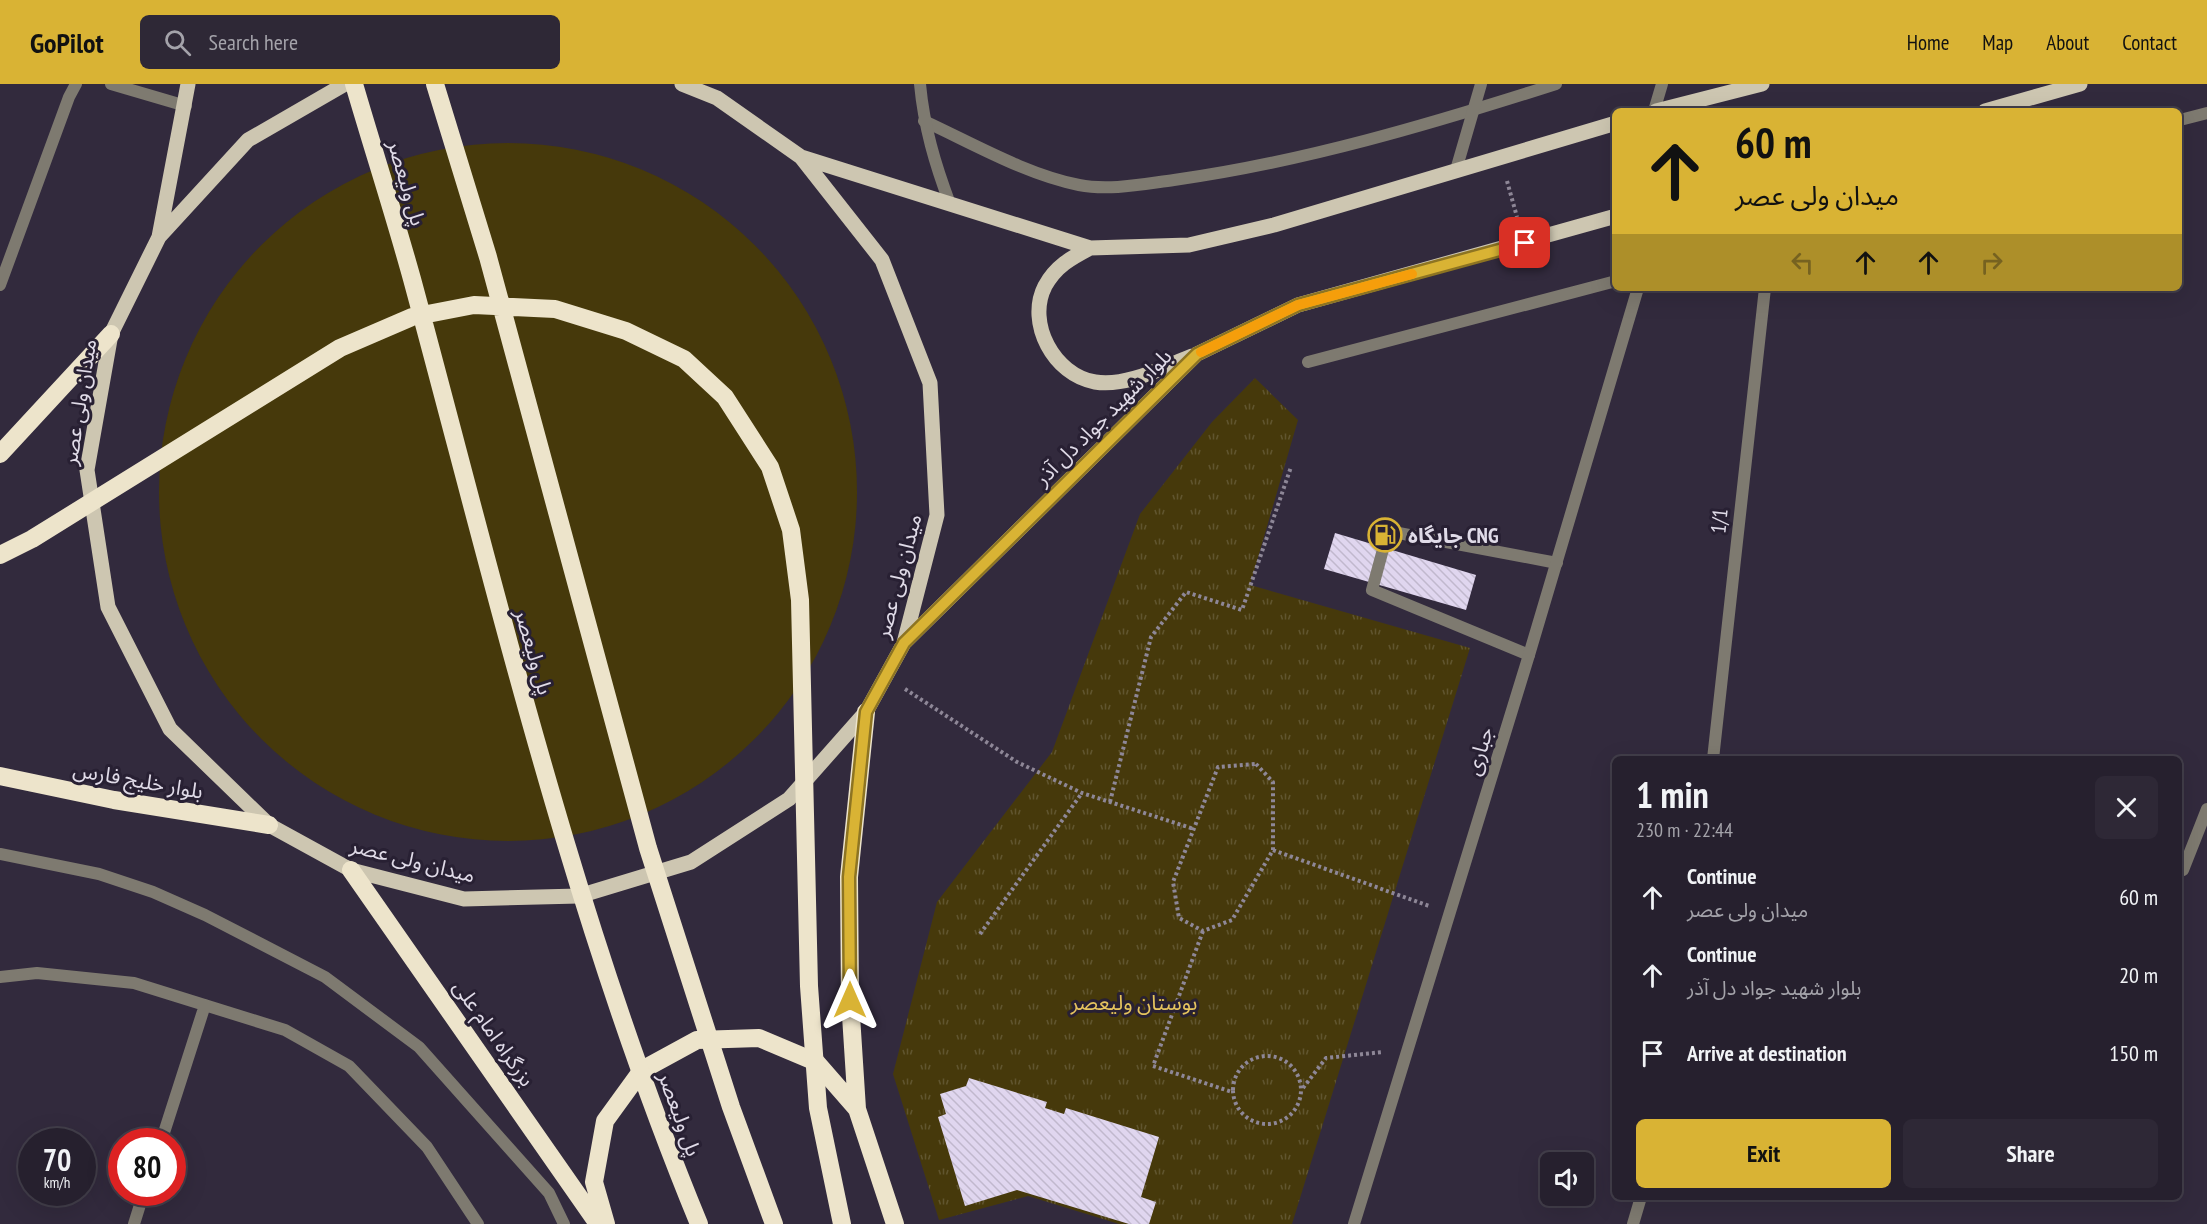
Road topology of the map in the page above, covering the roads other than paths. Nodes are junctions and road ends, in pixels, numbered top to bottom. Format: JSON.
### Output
{"nodes":[{"id":1,"x":76,"y":84,"type":"edge"},
{"id":2,"x":111,"y":84,"type":"edge"},
{"id":3,"x":188,"y":84,"type":"edge"},
{"id":4,"x":345,"y":84,"type":"edge"},
{"id":5,"x":354,"y":84,"type":"edge"},
{"id":6,"x":435,"y":84,"type":"edge"},
{"id":7,"x":682,"y":84,"type":"edge"},
{"id":8,"x":920,"y":84,"type":"edge"},
{"id":9,"x":1481,"y":84,"type":"edge"},
{"id":10,"x":1556,"y":84,"type":"edge"},
{"id":11,"x":1662,"y":84,"type":"edge"},
{"id":12,"x":1762,"y":84,"type":"edge"},
{"id":13,"x":2080,"y":84,"type":"edge"},
{"id":14,"x":186,"y":106,"type":"junction"},
{"id":15,"x":1656,"y":108,"type":"edge"},
{"id":16,"x":1667,"y":108,"type":"edge"},
{"id":17,"x":1996,"y":108,"type":"edge"},
{"id":18,"x":1473,"y":111,"type":"junction"},
{"id":19,"x":2207,"y":113,"type":"edge"},
{"id":20,"x":2182,"y":119,"type":"edge"},
{"id":21,"x":924,"y":121,"type":"junction"},
{"id":22,"x":1612,"y":124,"type":"edge"},
{"id":23,"x":801,"y":157,"type":"junction"},
{"id":24,"x":1456,"y":170,"type":"junction"},
{"id":25,"x":950,"y":204,"type":"junction"},
{"id":26,"x":1612,"y":217,"type":"edge"},
{"id":27,"x":159,"y":237,"type":"junction"},
{"id":28,"x":1090,"y":248,"type":"junction"},
{"id":29,"x":1612,"y":282,"type":"edge"},
{"id":30,"x":0,"y":285,"type":"edge"},
{"id":31,"x":1637,"y":291,"type":"edge"},
{"id":32,"x":1765,"y":291,"type":"edge"},
{"id":33,"x":111,"y":334,"type":"junction"},
{"id":34,"x":1197,"y":354,"type":"junction"},
{"id":35,"x":1308,"y":362,"type":"dead end"},
{"id":36,"x":0,"y":454,"type":"edge"},
{"id":37,"x":0,"y":555,"type":"edge"},
{"id":38,"x":1557,"y":563,"type":"junction"},
{"id":39,"x":904,"y":643,"type":"junction"},
{"id":40,"x":1529,"y":655,"type":"junction"},
{"id":41,"x":866,"y":712,"type":"junction"},
{"id":42,"x":1713,"y":756,"type":"edge"},
{"id":43,"x":0,"y":776,"type":"edge"},
{"id":44,"x":2207,"y":809,"type":"edge"},
{"id":45,"x":269,"y":825,"type":"junction"},
{"id":46,"x":0,"y":854,"type":"edge"},
{"id":47,"x":351,"y":870,"type":"junction"},
{"id":48,"x":2183,"y":870,"type":"dead end"},
{"id":49,"x":0,"y":977,"type":"edge"},
{"id":50,"x":205,"y":1005,"type":"junction"},
{"id":51,"x":857,"y":1109,"type":"junction"},
{"id":52,"x":165,"y":1128,"type":"edge"},
{"id":53,"x":1640,"y":1200,"type":"edge"},
{"id":54,"x":140,"y":1206,"type":"edge"},
{"id":55,"x":134,"y":1224,"type":"edge"},
{"id":56,"x":478,"y":1224,"type":"edge"},
{"id":57,"x":564,"y":1224,"type":"edge"},
{"id":58,"x":598,"y":1224,"type":"edge"},
{"id":59,"x":606,"y":1224,"type":"edge"},
{"id":60,"x":699,"y":1224,"type":"edge"},
{"id":61,"x":774,"y":1224,"type":"edge"},
{"id":62,"x":842,"y":1224,"type":"edge"},
{"id":63,"x":895,"y":1224,"type":"edge"},
{"id":64,"x":1354,"y":1224,"type":"edge"},
{"id":65,"x":1633,"y":1224,"type":"edge"}],
"edges":[{"from":1,"to":30,"type":"street"},
{"from":2,"to":14,"type":"street"},
{"from":3,"to":14,"type":"main road"},
{"from":4,"to":27,"type":"main road","name":"میدان ولی عصر"},
{"from":5,"to":60,"type":"highway","name":"پل ولیعصر","bridge":true},
{"from":6,"to":61,"type":"highway","bridge":true},
{"from":7,"to":23,"type":"main road","name":"میدان ولی عصر"},
{"from":8,"to":21,"type":"street"},
{"from":9,"to":18,"type":"street"},
{"from":10,"to":18,"type":"street"},
{"from":11,"to":15,"type":"street"},
{"from":12,"to":16,"type":"main road"},
{"from":13,"to":17,"type":"main road"},
{"from":14,"to":27,"type":"main road"},
{"from":18,"to":21,"type":"street"},
{"from":18,"to":24,"type":"street"},
{"from":19,"to":20,"type":"street"},
{"from":21,"to":25,"type":"street"},
{"from":22,"to":24,"type":"main road"},
{"from":23,"to":25,"type":"main road"},
{"from":23,"to":39,"type":"main road","name":"میدان ولی عصر"},
{"from":24,"to":28,"type":"main road"},
{"from":25,"to":28,"type":"main road"},
{"from":26,"to":34,"type":"main road","name":"بلوار شهید جواد دل آذر"},
{"from":27,"to":33,"type":"main road","name":"میدان ولی عصر"},
{"from":28,"to":34,"type":"main road"},
{"from":29,"to":35,"type":"street"},
{"from":31,"to":38,"type":"street","name":"جباری"},
{"from":32,"to":42,"type":"street","name":"1/1"},
{"from":33,"to":36,"type":"highway"},
{"from":33,"to":45,"type":"main road","name":"میدان ولی عصر"},
{"from":34,"to":39,"type":"main road","name":"بلوار شهید جواد دل آذر"},
{"from":37,"to":62,"type":"highway","bridge":true},
{"from":38,"to":40,"type":"street","name":"جباری"},
{"from":38,"to":40,"type":"street"},
{"from":39,"to":41,"type":"main road","name":"میدان ولی عصر"},
{"from":40,"to":64,"type":"street","name":"جباری"},
{"from":41,"to":47,"type":"main road","name":"میدان ولی عصر"},
{"from":41,"to":51,"type":"highway"},
{"from":43,"to":45,"type":"highway","name":"بلوار خلیج فارس"},
{"from":44,"to":48,"type":"street"},
{"from":45,"to":47,"type":"main road","name":"میدان ولی عصر"},
{"from":46,"to":57,"type":"street"},
{"from":47,"to":58,"type":"highway","name":"بزرگراه امام علی"},
{"from":49,"to":50,"type":"street"},
{"from":50,"to":52,"type":"street"},
{"from":50,"to":56,"type":"street"},
{"from":51,"to":59,"type":"highway"},
{"from":51,"to":63,"type":"highway"},
{"from":53,"to":65,"type":"street"},
{"from":54,"to":55,"type":"street"}]}
